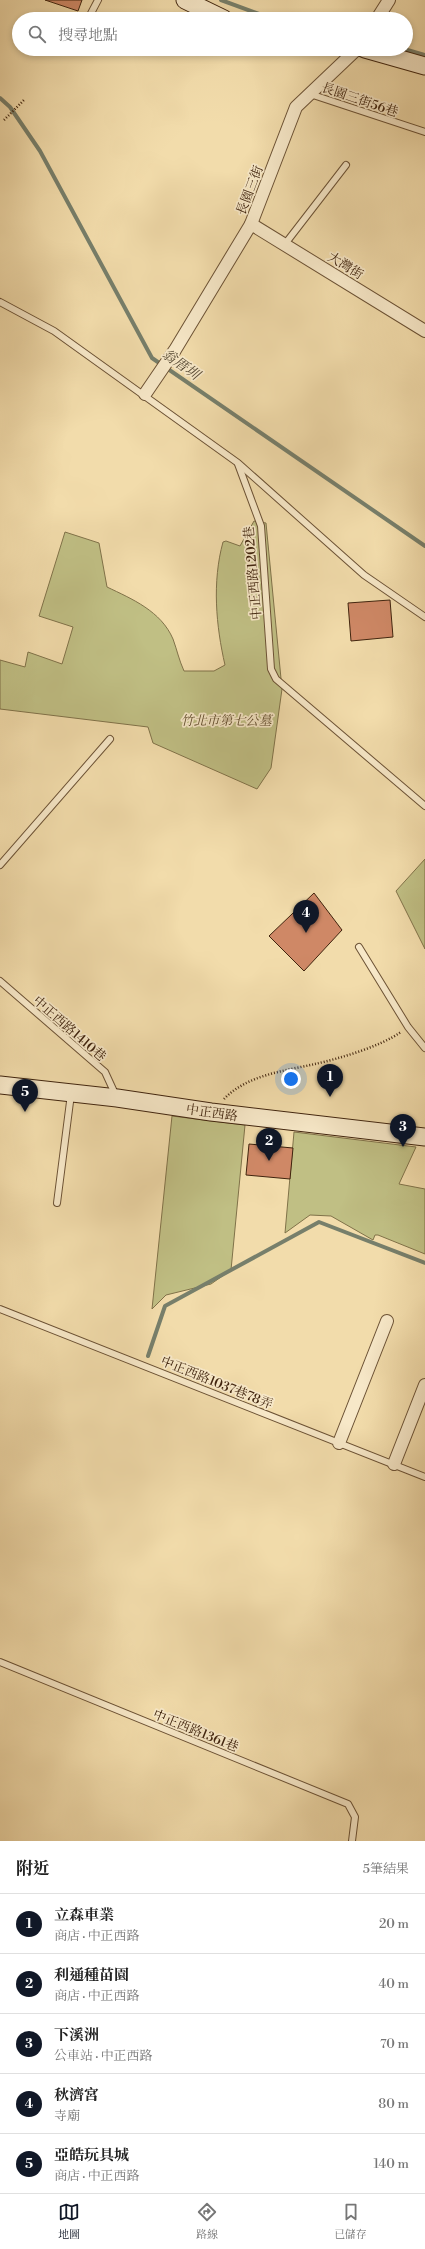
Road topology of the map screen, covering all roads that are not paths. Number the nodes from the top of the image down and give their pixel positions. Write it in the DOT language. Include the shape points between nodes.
graph roads {
  1 [pos="98,0"];
  2 [pos="185,0"];
  3 [pos="388,0"];
  4 [pos="92,12"];
  5 [pos="210,12"];
  6 [pos="381,12"];
  7 [pos="351,56"];
  8 [pos="390,56"];
  9 [pos="425,66"];
  10 [pos="310,94"];
  11 [pos="425,132"];
  12 [pos="346,165"];
  13 [pos="251,224"];
  14 [pos="285,244"];
  15 [pos="0,302"];
  16 [pos="425,330"];
  17 [pos="145,394"];
  18 [pos="238,463"];
  19 [pos="425,617"];
  20 [pos="110,739"];
  21 [pos="425,806"];
  22 [pos="0,865"];
  23 [pos="359,947"];
  24 [pos="0,982"];
  25 [pos="425,1048"];
  26 [pos="0,1086"];
  27 [pos="71,1094"];
  28 [pos="117,1098"];
  29 [pos="425,1137"];
  30 [pos="57,1203"];
  31 [pos="0,1309"];
  32 [pos="387,1321"];
  33 [pos="425,1385"];
  34 [pos="339,1443"];
  35 [pos="394,1464"];
  36 [pos="425,1477"];
  37 [pos="0,1662"];
  38 [pos="352,1841"];
  1 -- 4 [label="lane"];
  2 -- 5 [label="main road"];
  3 -- 6 [label="street"];
  7 -- 10 [label="street, 長園三街"];
  8 -- 9 [label="main road"];
  10 -- 11 [label="lane, 長園三街56巷"];
  10 -- 13 [label="street, 長園三街" via="296,107"];
  12 -- 14 [label="lane"];
  13 -- 14 [label="street, 大灣街"];
  13 -- 17 [label="street, 長園三街" via="175,350"];
  14 -- 16 [label="street, 大灣街"];
  15 -- 17 [label="lane" via="54,330"];
  17 -- 18 [label="lane"];
  18 -- 19 [label="lane" via="364,575"];
  18 -- 21 [label="lane, 中正西路1202巷" via="261,526 271,669 276,679"];
  20 -- 22 [label="lane"];
  23 -- 25 [label="lane" via="408,1027"];
  24 -- 28 [label="lane, 中正西路1410巷" via="105,1072"];
  26 -- 27 [label="main road, 中正西路"];
  27 -- 28 [label="main road, 中正西路"];
  27 -- 30 [label="lane"];
  28 -- 29 [label="main road, 中正西路" via="211,1112"];
  31 -- 34 [label="lane, 中正西路1037巷78弄"];
  32 -- 34 [label="street"];
  33 -- 35 [label="street"];
  34 -- 35 [label="lane, 中正西路1037巷78弄"];
  35 -- 36 [label="lane, 中正西路1037巷78弄"];
  37 -- 38 [label="lane, 中正西路1361巷" via="348,1804 354,1817"];
}
